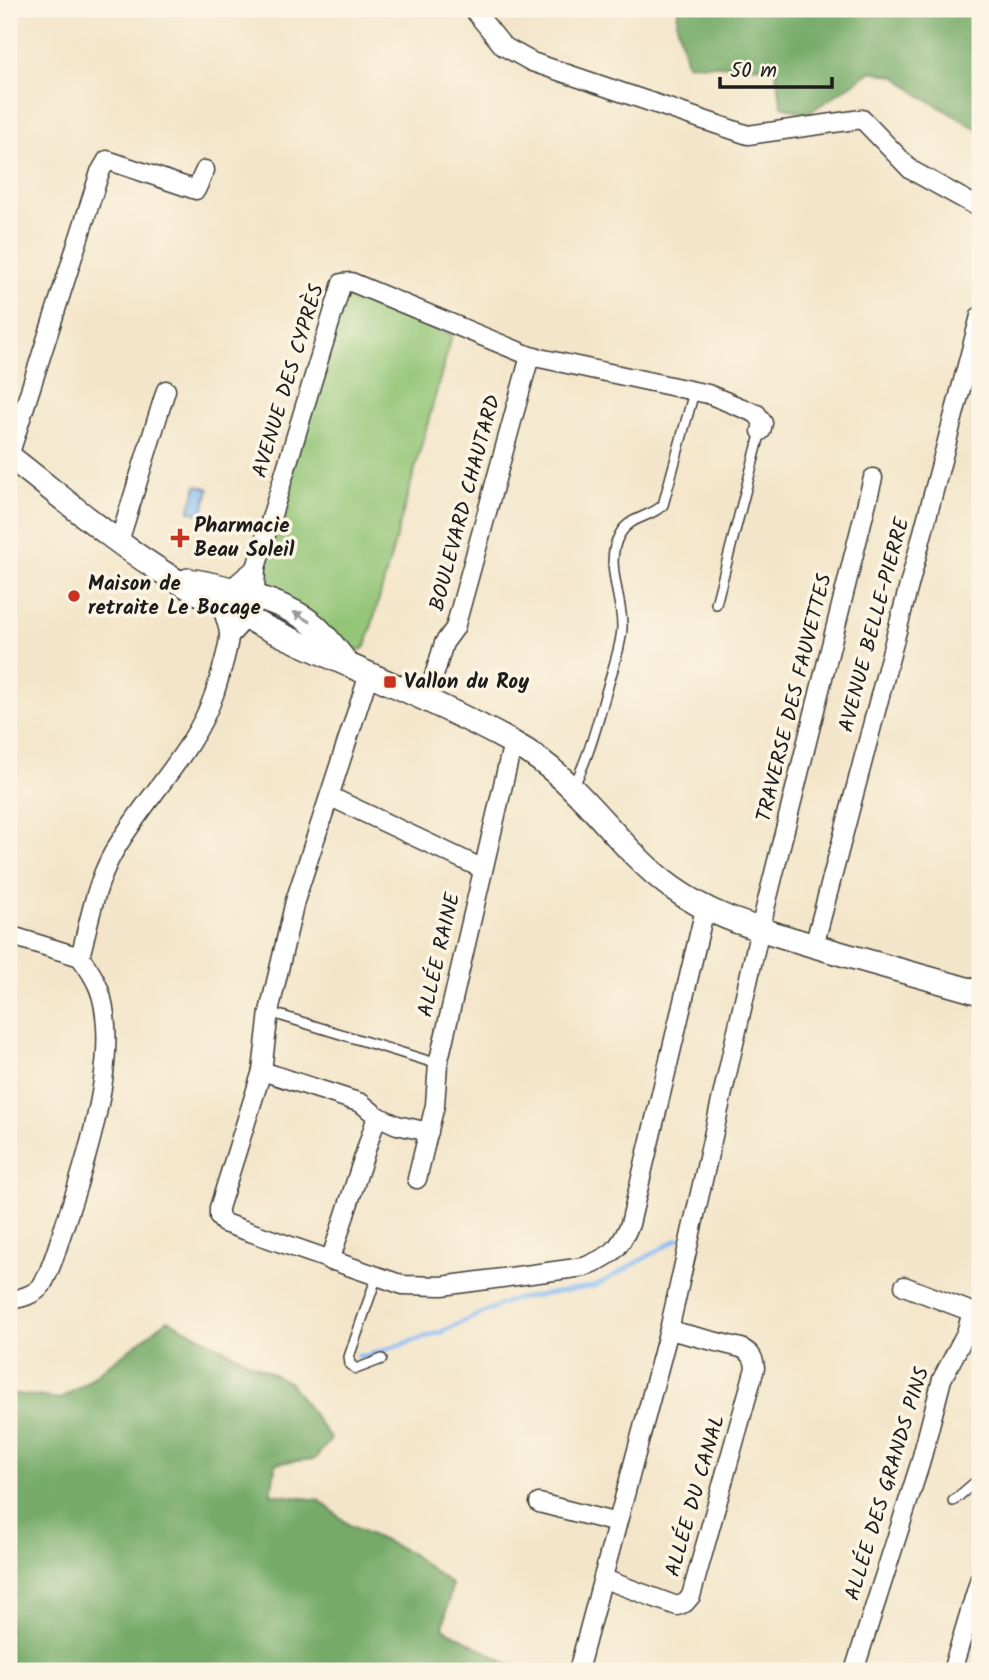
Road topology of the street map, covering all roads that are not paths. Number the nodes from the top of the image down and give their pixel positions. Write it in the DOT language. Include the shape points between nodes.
graph roads {
  1 [pos="473,9"];
  2 [pos="205,170"];
  3 [pos="980,208"];
  4 [pos="980,316"];
  5 [pos="530,356"];
  6 [pos="166,390"];
  7 [pos="694,392"];
  8 [pos="761,431"];
  9 [pos="9,456"];
  10 [pos="873,478"];
  11 [pos="119,542"];
  12 [pos="256,568"];
  13 [pos="227,596"];
  14 [pos="716,604"];
  15 [pos="251,607"];
  16 [pos="229,636"];
  17 [pos="360,670"];
  18 [pos="427,699"];
  19 [pos="513,742"];
  20 [pos="573,787"];
  21 [pos="331,797"];
  22 [pos="483,869"];
  23 [pos="705,909"];
  24 [pos="760,929"];
  25 [pos="9,935"];
  26 [pos="814,946"];
  27 [pos="80,957"];
  28 [pos="980,993"];
  29 [pos="269,1012"];
  30 [pos="438,1064"];
  31 [pos="262,1071"];
  32 [pos="377,1116"];
  33 [pos="429,1132"];
  34 [pos="417,1179"];
  35 [pos="330,1261"];
  36 [pos="377,1276"];
  37 [pos="904,1286"];
  38 [pos="9,1299"];
  39 [pos="976,1314"];
  40 [pos="669,1330"];
  41 [pos="382,1359"];
  42 [pos="980,1478"];
  43 [pos="953,1501"];
  44 [pos="539,1503"];
  45 [pos="617,1523"];
  46 [pos="604,1579"];
  47 [pos="979,1587"];
  48 [pos="578,1671"];
  49 [pos="854,1671"];
  50 [pos="952,1671"];
  1 -- 3 [label="street" via="503,46 532,62 748,135 862,119 911,170"];
  2 -- 9 [label="street" via="196,190 107,160"];
  4 -- 26 [label="street, AVENUE BELLE-PIERRE"];
  5 -- 7 [label="street, AVENUE DES CYPRÈS"];
  5 -- 12 [label="street, AVENUE DES CYPRÈS" via="351,282 342,283"];
  5 -- 18 [label="street, BOULEVARD CHAUTARD" via="455,628 444,643"];
  6 -- 11 [label="street"];
  7 -- 8 [label="street, AVENUE DES CYPRÈS" via="757,414 763,423"];
  7 -- 20 [label="lane" via="663,505 639,516 618,536 614,573 622,628 585,764"];
  8 -- 14 [label="lane"];
  9 -- 11 [label="street"];
  10 -- 24 [label="street, TRAVERSE DES FAUVETTES"];
  11 -- 13 [label="street" via="172,578"];
  12 -- 13 [label="street"];
  12 -- 15 [label="street, AVENUE DES CYPRÈS"];
  13 -- 15 [label="street"];
  13 -- 16 [label="street"];
  15 -- 16 [label="street"];
  15 -- 17 [label="street"];
  16 -- 27 [label="street" via="204,717 111,856"];
  17 -- 18 [label="street"];
  17 -- 21 [label="street"];
  18 -- 19 [label="street"];
  19 -- 20 [label="street"];
  19 -- 22 [label="street, ALLÉE RAINE"];
  20 -- 23 [label="street" via="650,871"];
  21 -- 22 [label="street"];
  21 -- 29 [label="street" via="295,901"];
  22 -- 30 [label="street, ALLÉE RAINE"];
  23 -- 24 [label="street"];
  23 -- 36 [label="street" via="630,1224 620,1246 584,1267 442,1286 403,1285"];
  24 -- 26 [label="street"];
  24 -- 40 [label="street"];
  25 -- 27 [label="street"];
  26 -- 28 [label="street"];
  27 -- 38 [label="street" via="103,996 106,1029 91,1140 40,1287 18,1300"];
  29 -- 30 [label="lane"];
  29 -- 31 [label="street"];
  30 -- 33 [label="street, ALLÉE RAINE"];
  31 -- 32 [label="street" via="361,1103"];
  31 -- 35 [label="street" via="219,1217 224,1223"];
  32 -- 33 [label="street"];
  32 -- 35 [label="street"];
  33 -- 34 [label="street, ALLÉE RAINE"];
  35 -- 36 [label="street"];
  36 -- 41 [label="lane" via="349,1357 356,1369"];
  37 -- 39 [label="street"];
  39 -- 49 [label="street, ALLÉE DES GRANDS PINS" via="942,1379"];
  40 -- 45 [label="street"];
  40 -- 46 [label="street, ALLÉE DU CANAL" via="741,1348 754,1359 755,1368 691,1596 677,1606"];
  42 -- 43 [label="lane"];
  44 -- 45 [label="street"];
  45 -- 46 [label="street"];
  46 -- 48 [label="street"];
  47 -- 50 [label="street"];
}
